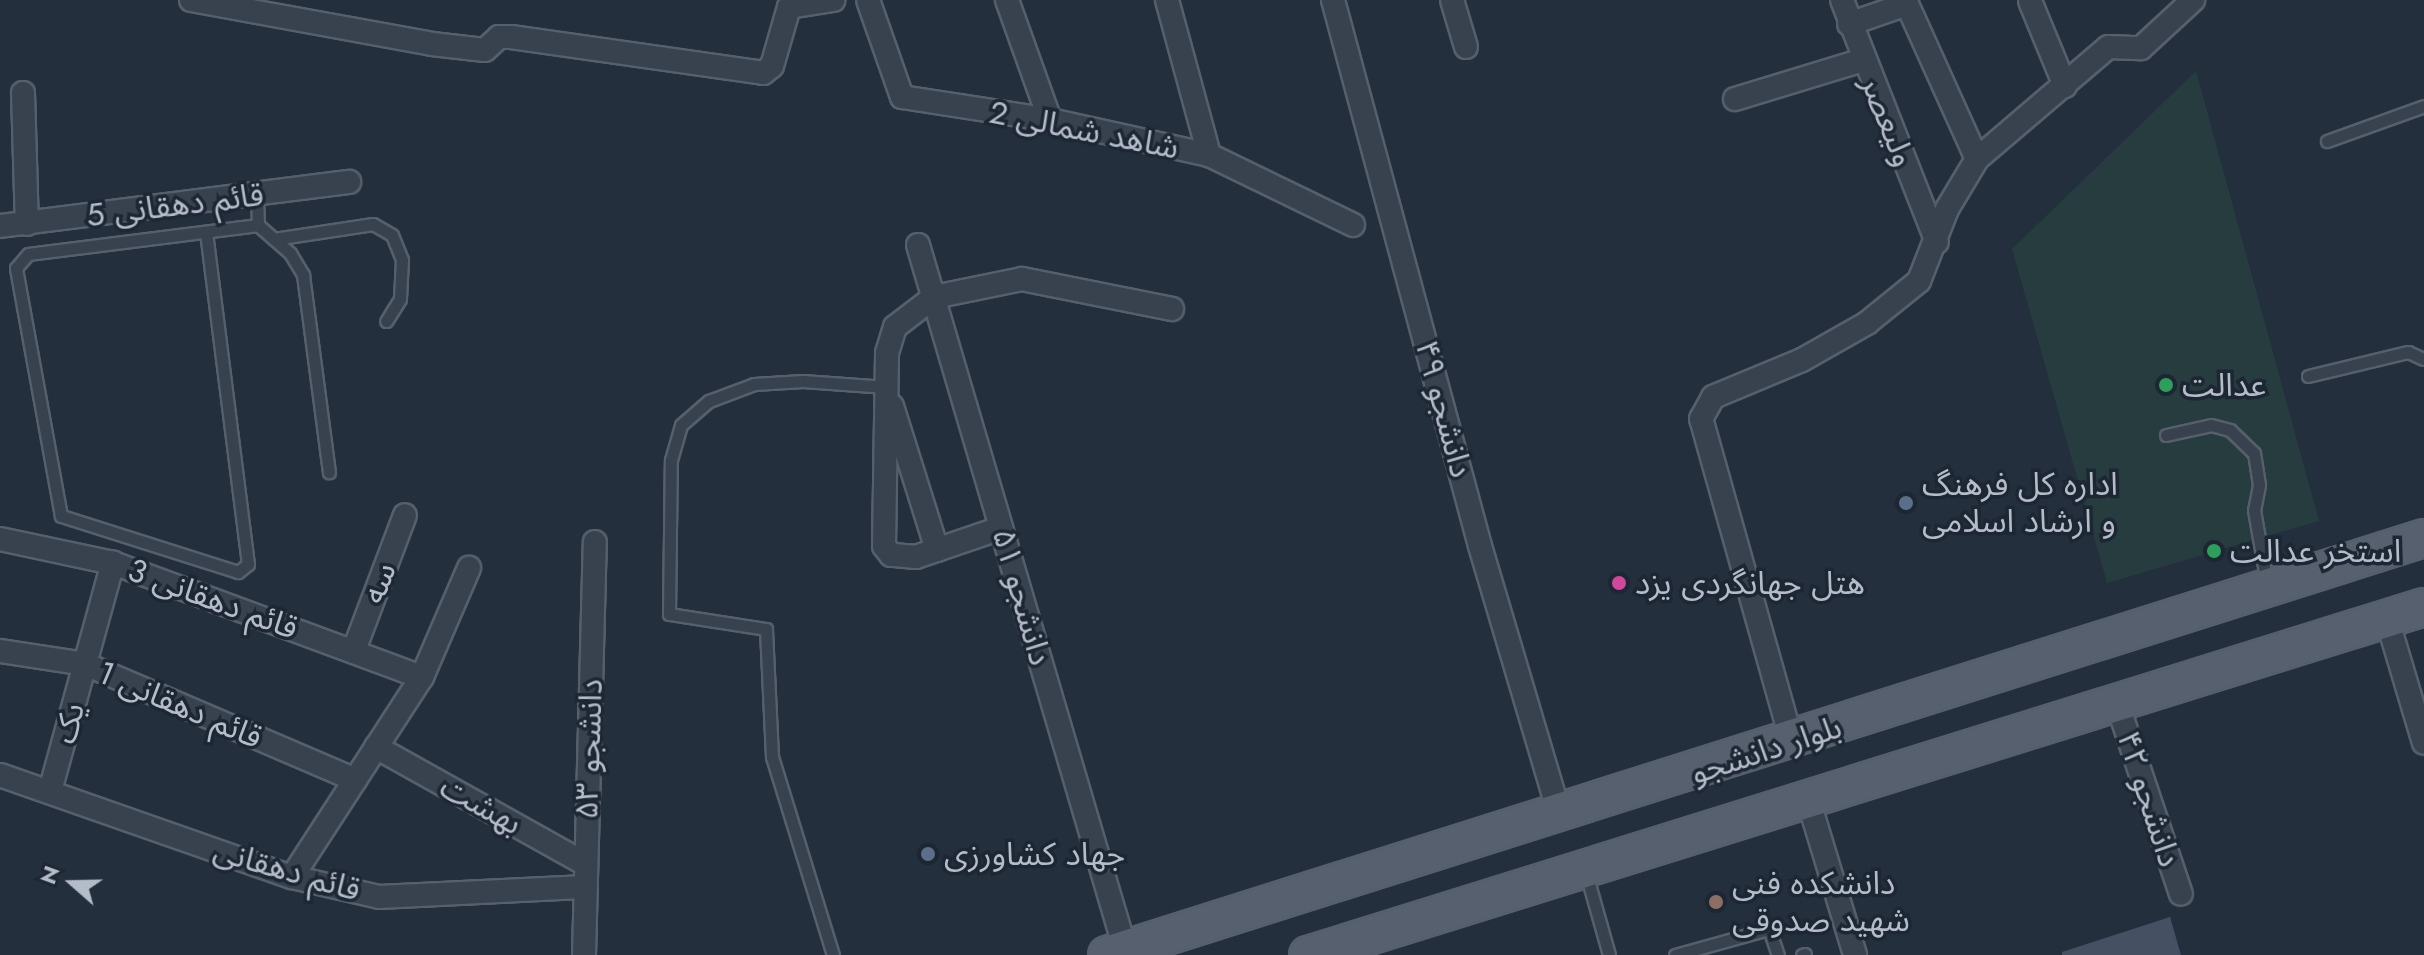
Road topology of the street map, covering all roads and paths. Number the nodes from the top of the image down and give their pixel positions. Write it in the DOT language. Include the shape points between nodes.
graph roads {
  1 [pos="191,0"];
  2 [pos="833,0"];
  3 [pos="868,0"];
  4 [pos="1007,0"];
  5 [pos="1167,0"];
  6 [pos="1333,0"];
  7 [pos="1452,0"];
  8 [pos="1842,0"];
  9 [pos="2193,0"];
  10 [pos="2030,1"];
  11 [pos="1849,24"];
  12 [pos="1466,47"];
  13 [pos="1863,60"];
  14 [pos="2065,86"];
  15 [pos="23,93"];
  16 [pos="1735,99"];
  17 [pos="2424,106"];
  18 [pos="1050,120"];
  19 [pos="2327,141"];
  20 [pos="1209,155"];
  21 [pos="1977,159"];
  22 [pos="349,182"];
  23 [pos="257,195"];
  24 [pos="27,224"];
  25 [pos="258,225"];
  26 [pos="1353,225"];
  27 [pos="0,226"];
  28 [pos="206,232"];
  29 [pos="274,239"];
  30 [pos="1937,242"];
  31 [pos="918,245"];
  32 [pos="934,297"];
  33 [pos="1172,309"];
  34 [pos="386,321"];
  35 [pos="2424,359"];
  36 [pos="2308,376"];
  37 [pos="886,387"];
  38 [pos="2166,435"];
  39 [pos="329,472"];
  40 [pos="405,515"];
  41 [pos="1001,528"];
  42 [pos="2424,538"];
  43 [pos="0,539"];
  44 [pos="595,542"];
  45 [pos="937,550"];
  46 [pos="113,563"];
  47 [pos="469,568"];
  48 [pos="2268,589"];
  49 [pos="2424,607"];
  50 [pos="2387,619"];
  51 [pos="354,650"];
  52 [pos="0,651"];
  53 [pos="85,664"];
  54 [pos="422,677"];
  55 [pos="2117,703"];
  56 [pos="1792,742"];
  57 [pos="2424,743"];
  58 [pos="376,747"];
  59 [pos="0,775"];
  60 [pos="355,780"];
  61 [pos="50,791"];
  62 [pos="1808,799"];
  63 [pos="1560,816"];
  64 [pos="585,864"];
  65 [pos="1584,869"];
  66 [pos="292,877"];
  67 [pos="586,887"];
  68 [pos="2181,894"];
  69 [pos="1116,952"];
  70 [pos="584,955"];
  71 [pos="833,955"];
  72 [pos="1308,955"];
  73 [pos="1609,955"];
  74 [pos="1675,955"];
  75 [pos="1778,955"];
  76 [pos="1855,955"];
  1 -- 2 [label="street" via="432,44 485,50 499,37 511,37 763,73 769,72 789,7"];
  3 -- 18 [label="street, شاهد شمالی 2" via="902,97"];
  4 -- 18 [label="street"];
  5 -- 20 [label="street"];
  6 -- 63 [label="street, دانشجو ۴۹" via="1480,546"];
  7 -- 12 [label="street"];
  8 -- 11 [label="street, ولیعصر"];
  9 -- 14 [label="street" via="2141,48 2108,47"];
  10 -- 14 [label="street"];
  11 -- 13 [label="street, ولیعصر"];
  11 -- 21 [label="street" via="1907,4"];
  13 -- 16 [label="street"];
  13 -- 30 [label="street, ولیعصر"];
  14 -- 21 [label="street"];
  15 -- 24 [label="street"];
  17 -- 19 [label="lane"];
  18 -- 20 [label="street, شاهد شمالی 2"];
  20 -- 26 [label="street, شاهد شمالی 2"];
  21 -- 30 [label="street" via="1947,209"];
  22 -- 23 [label="street, قائم دهقانی 5"];
  23 -- 24 [label="street, قائم دهقانی 5"];
  23 -- 25 [label="lane"];
  24 -- 27 [label="street, قائم دهقانی 5"];
  25 -- 28 [label="lane"];
  25 -- 29 [label="lane"];
  28 -- 28 [label="lane" via="28,254 16,268 61,516 238,572 248,564"];
  29 -- 34 [label="lane" via="373,224 392,235 402,260 400,299"];
  29 -- 39 [label="lane" via="303,275"];
  30 -- 56 [label="street" via="1919,281 1867,323 1802,360 1713,397 1701,419"];
  31 -- 32 [label="street, دانشجو ۵۱"];
  32 -- 33 [label="street" via="1022,279"];
  32 -- 37 [label="street" via="895,327 887,353"];
  32 -- 41 [label="street, دانشجو ۵۱"];
  35 -- 36 [label="lane" via="2408,352"];
  37 -- 45 [label="street"];
  37 -- 45 [label="street" via="884,546 891,555 916,557"];
  37 -- 71 [label="lane" via="803,381 754,384 709,401 681,425 671,460 669,614 766,629 772,757"];
  38 -- 48 [label="lane" via="2211,425 2230,430 2254,453 2259,485 2254,510"];
  40 -- 51 [label="street, سه"];
  41 -- 45 [label="street"];
  41 -- 69 [label="street, دانشجو ۵۱"];
  42 -- 48 [label="main road, بلوار دانشجو"];
  43 -- 46 [label="street, قائم دهقانی 3"];
  44 -- 64 [label="street, دانشجو ۵۳"];
  46 -- 51 [label="street, قائم دهقانی 3"];
  46 -- 53 [label="street, یک"];
  47 -- 54 [label="street"];
  48 -- 56 [label="main road, بلوار دانشجو"];
  49 -- 50 [label="main road, بلوار دانشجو"];
  50 -- 55 [label="main road, بلوار دانشجو"];
  50 -- 57 [label="street"];
  51 -- 54 [label="street, قائم دهقانی 3"];
  52 -- 53 [label="street, قائم دهقانی 1"];
  53 -- 60 [label="street, قائم دهقانی 1"];
  53 -- 61 [label="street, یک"];
  54 -- 58 [label="street"];
  55 -- 62 [label="main road, بلوار دانشجو"];
  55 -- 68 [label="street, دانشجو ۴۲"];
  56 -- 63 [label="main road, بلوار دانشجو"];
  58 -- 60 [label="street"];
  58 -- 64 [label="street, بهشت"];
  59 -- 61 [label="street, قائم دهقانی"];
  60 -- 66 [label="street"];
  61 -- 66 [label="street, قائم دهقانی"];
  62 -- 65 [label="main road, بلوار دانشجو"];
  62 -- 76 [label="street"];
  63 -- 69 [label="main road, بلوار دانشجو"];
  64 -- 67 [label="street, دانشجو ۵۳"];
  65 -- 72 [label="main road, بلوار دانشجو"];
  65 -- 73 [label="lane"];
  66 -- 67 [label="street, قائم دهقانی" via="379,897"];
  67 -- 70 [label="street, دانشجو ۵۳"];
  74 -- 75 [label="lane" via="1769,929"];
}
